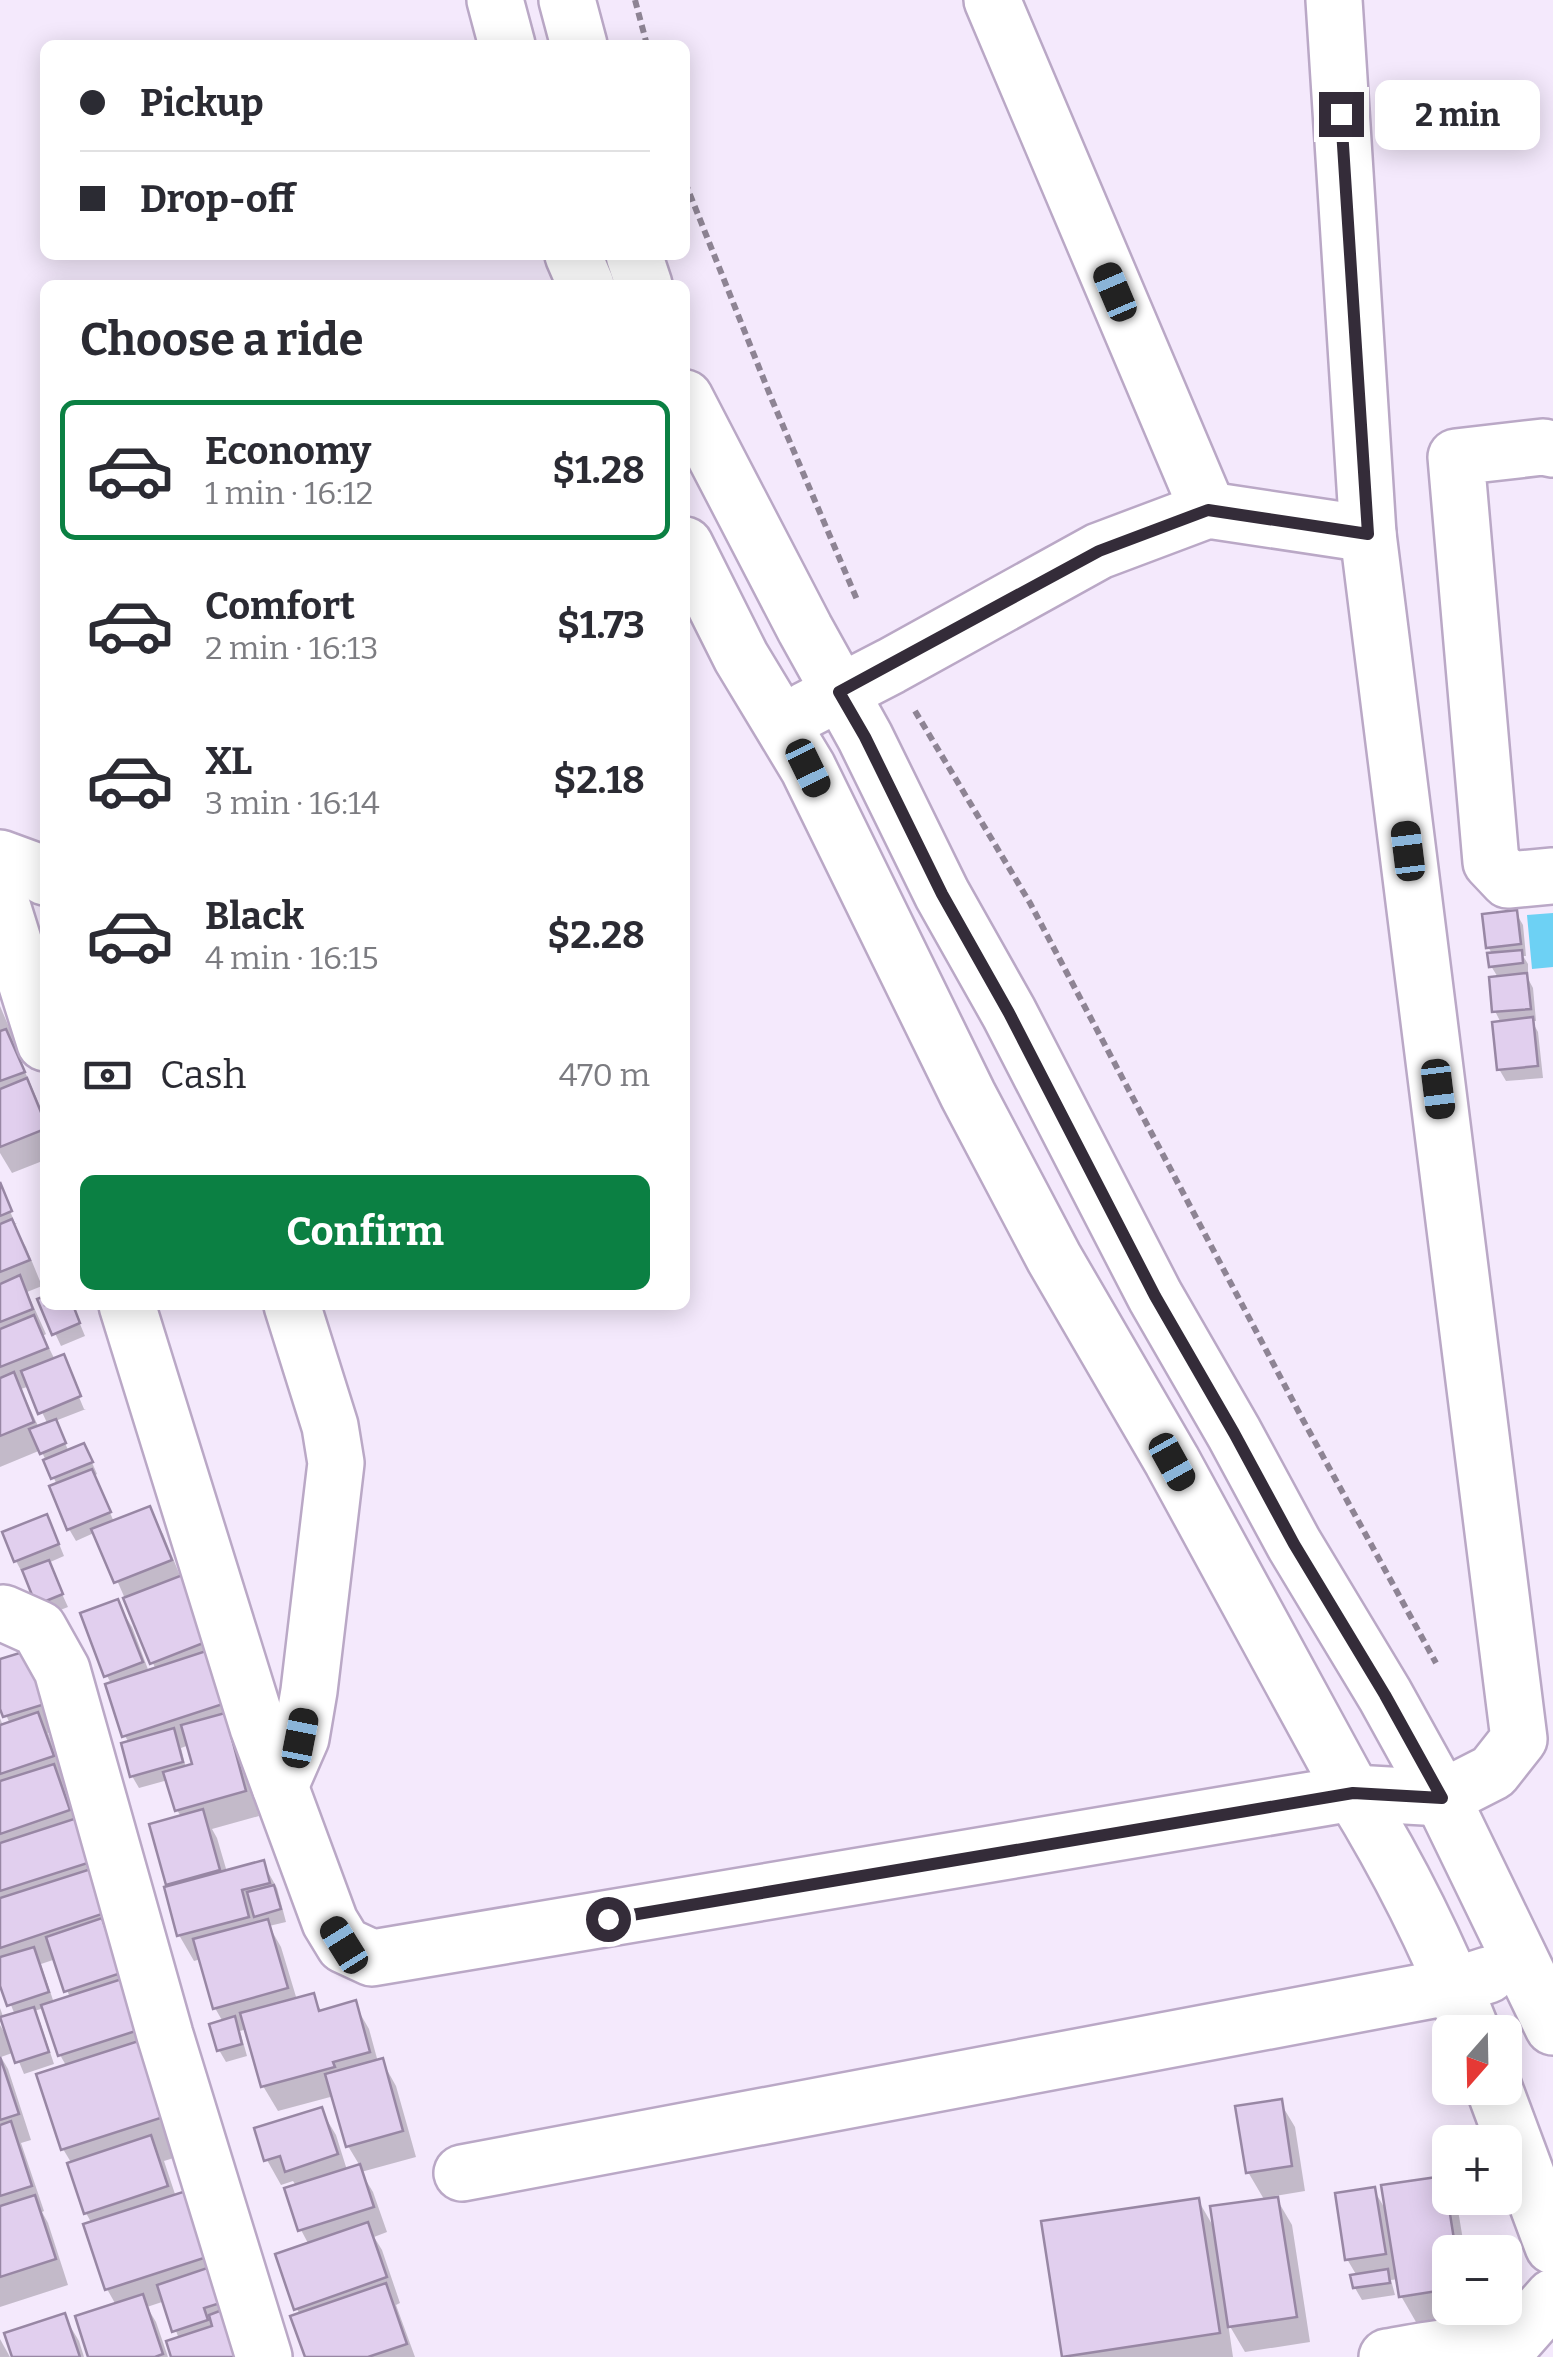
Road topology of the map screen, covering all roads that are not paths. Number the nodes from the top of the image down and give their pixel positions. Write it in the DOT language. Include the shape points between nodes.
graph roads {
  1 [pos="495,0"];
  2 [pos="567,0"];
  3 [pos="992,0"];
  4 [pos="1334,0"];
  5 [pos="506,40"];
  6 [pos="578,40"];
  7 [pos="690,408"];
  8 [pos="1553,449"];
  9 [pos="1208,510"];
  10 [pos="1368,534"];
  11 [pos="690,555"];
  12 [pos="839,692"];
  13 [pos="780,724"];
  14 [pos="0,858"];
  15 [pos="40,873"];
  16 [pos="1553,876"];
  17 [pos="0,898"];
  18 [pos="40,1027"];
  19 [pos="129,1310"];
  20 [pos="294,1310"];
  21 [pos="1,1610"];
  22 [pos="280,1786"];
  23 [pos="1353,1793"];
  24 [pos="1442,1798"];
  25 [pos="1524,1963"];
  26 [pos="1463,2009"];
  27 [pos="1553,2027"];
  28 [pos="1500,2105"];
  29 [pos="462,2173"];
  30 [pos="1553,2246"];
  31 [pos="1553,2297"];
  32 [pos="1553,2348"];
  33 [pos="264,2357"];
  34 [pos="1387,2357"];
  35 [pos="1500,2357"];
  36 [pos="1544,2357"];
  1 -- 5 [label="main road"];
  2 -- 6 [label="main road"];
  3 -- 9 [label="main road"];
  4 -- 10 [label="main road"];
  7 -- 12 [label="main road"];
  8 -- 16 [label="main road" via="1456,457 1491,862 1508,880"];
  9 -- 10 [label="main road"];
  9 -- 12 [label="main road" via="1099,551"];
  10 -- 24 [label="main road" via="1519,1739 1492,1772"];
  11 -- 13 [label="main road"];
  12 -- 13 [label="main road"];
  12 -- 24 [label="main road" via="1155,1296"];
  13 -- 23 [label="main road" via="1045,1241"];
  14 -- 15 [label="main road"];
  17 -- 18 [label="main road"];
  19 -- 22 [label="main road"];
  20 -- 22 [label="main road" via="336,1463 309,1692"];
  21 -- 33 [label="main road" via="39,1629 62,1670"];
  22 -- 23 [label="main road" via="330,1922 344,1945 372,1958"];
  23 -- 24 [label="main road"];
  23 -- 26 [label="main road" via="1386,1846"];
  24 -- 25 [label="main road"];
  25 -- 26 [label="main road"];
  25 -- 27 [label="main road"];
  26 -- 29 [label="main road"];
  28 -- 30 [label="main road"];
  31 -- 35 [label="main road"];
  32 -- 36 [label="main road"];
  34 -- 35 [label="main road" via="1469,2346"];
}
